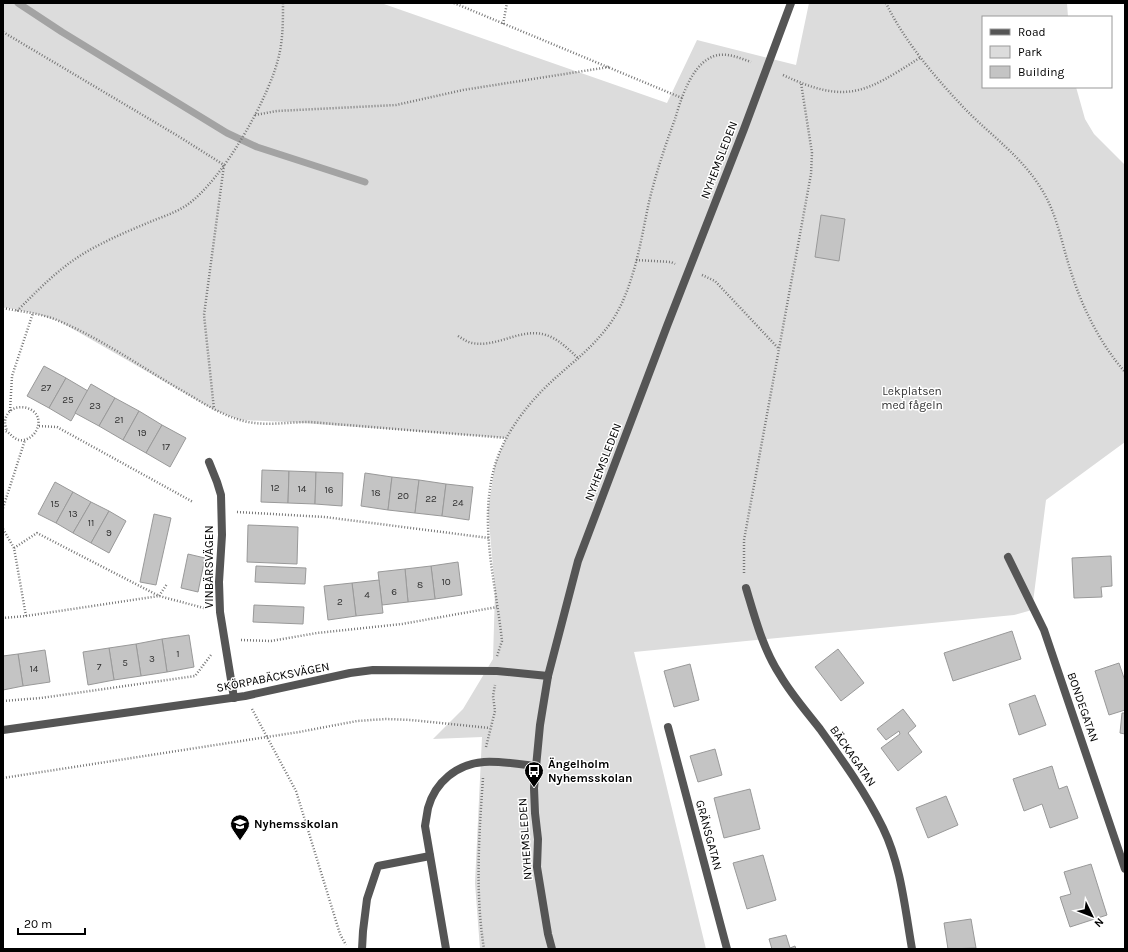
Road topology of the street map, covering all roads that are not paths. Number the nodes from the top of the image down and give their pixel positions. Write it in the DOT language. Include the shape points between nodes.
graph roads {
  1 [pos="791,3"];
  2 [pos="209,462"];
  3 [pos="1008,557"];
  4 [pos="746,588"];
  5 [pos="548,676"];
  6 [pos="234,698"];
  7 [pos="668,727"];
  8 [pos="3,730"];
  9 [pos="536,766"];
  10 [pos="430,856"];
  11 [pos="1125,869"];
  12 [pos="362,949"];
  13 [pos="446,949"];
  14 [pos="552,949"];
  15 [pos="727,949"];
  16 [pos="912,949"];
  1 -- 5 [label="street, NYHEMSLEDEN" via="578,561"];
  2 -- 6 [label="street, VINBÄRSVÄGEN" via="221,495 220,612"];
  3 -- 11 [label="street, BONDEGATAN" via="1044,630"];
  4 -- 16 [label="street, BÄCKAGATAN" via="762,640 780,676 850,771 884,829 897,868"];
  5 -- 6 [label="street, SKÖRPABÄCKSVÄGEN" via="497,671 373,670"];
  5 -- 9 [label="street, NYHEMSLEDEN"];
  6 -- 8 [label="street, SKÖRPABÄCKSVÄGEN"];
  7 -- 15 [label="street, GRÄNSGATAN"];
  9 -- 10 [label="street" via="484,762 463,766 451,773 441,782 428,807 426,826"];
  9 -- 14 [label="street, NYHEMSLEDEN" via="534,788 538,839 537,867"];
  10 -- 12 [label="street" via="378,866 367,899"];
  10 -- 13 [label="street"];
}
